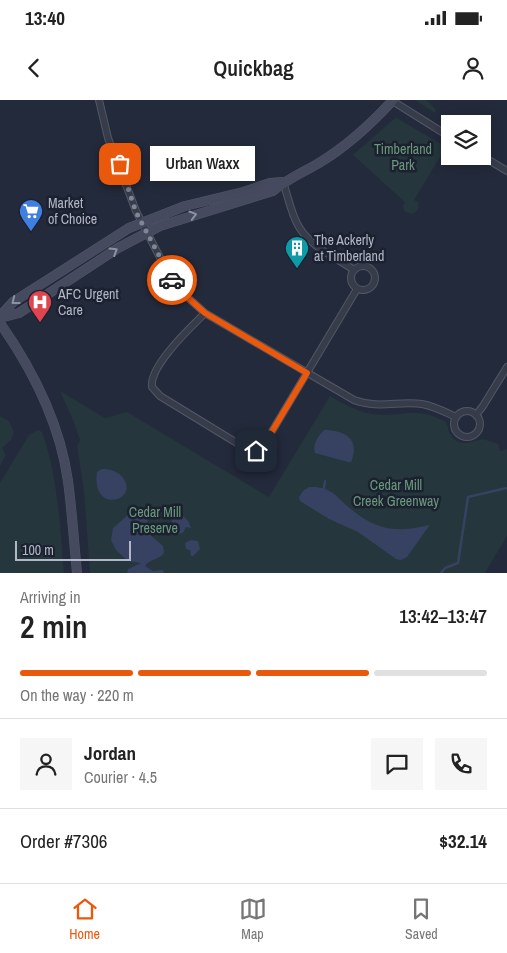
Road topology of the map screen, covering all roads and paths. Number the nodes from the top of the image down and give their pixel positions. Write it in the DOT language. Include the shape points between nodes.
graph roads {
  1 [pos="99,100"];
  2 [pos="392,100"];
  3 [pos="441,131"];
  4 [pos="491,161"];
  5 [pos="507,171"];
  6 [pos="283,182"];
  7 [pos="142,222"];
  8 [pos="147,232"];
  9 [pos="354,270"];
  10 [pos="357,289"];
  11 [pos="205,313"];
  12 [pos="0,317"];
  13 [pos="0,323"];
  14 [pos="507,367"];
  15 [pos="307,373"];
  16 [pos="476,415"];
  17 [pos="456,417"];
  18 [pos="77,573"];
  1 -- 7 [label="street" via="108,138"];
  2 -- 3 [label="street"];
  2 -- 6 [label="street" via="373,121 340,148"];
  4 -- 5 [label="street"];
  6 -- 7 [label="street" via="185,206"];
  8 -- 6 [label="street, one-way" via="260,196"];
  6 -- 9 [label="street" via="298,226 308,239"];
  7 -- 8 [label="street"];
  7 -- 12 [label="street, one-way" via="114,236 12,302"];
  8 -- 11 [label="street" via="178,288"];
  12 -- 8 [label="street, one-way" via="19,313"];
  9 -- 10 [label="street" via="351,280"];
  9 -- 10 [label="street" via="364,266 375,275 369,288"];
  10 -- 15 [label="street"];
  11 -- 15 [label="street"];
  11 -- 15 [label="street" via="172,347 153,377 152,387 160,396 245,448 256,451 262,448"];
  13 -- 18 [label="street" via="33,376 57,434 68,480"];
  14 -- 16 [label="street"];
  15 -- 17 [label="street" via="360,402 381,406 422,404"];
  16 -- 17 [label="street" via="464,412"];
  16 -- 17 [label="street" via="479,430 468,437 455,430"];
}
